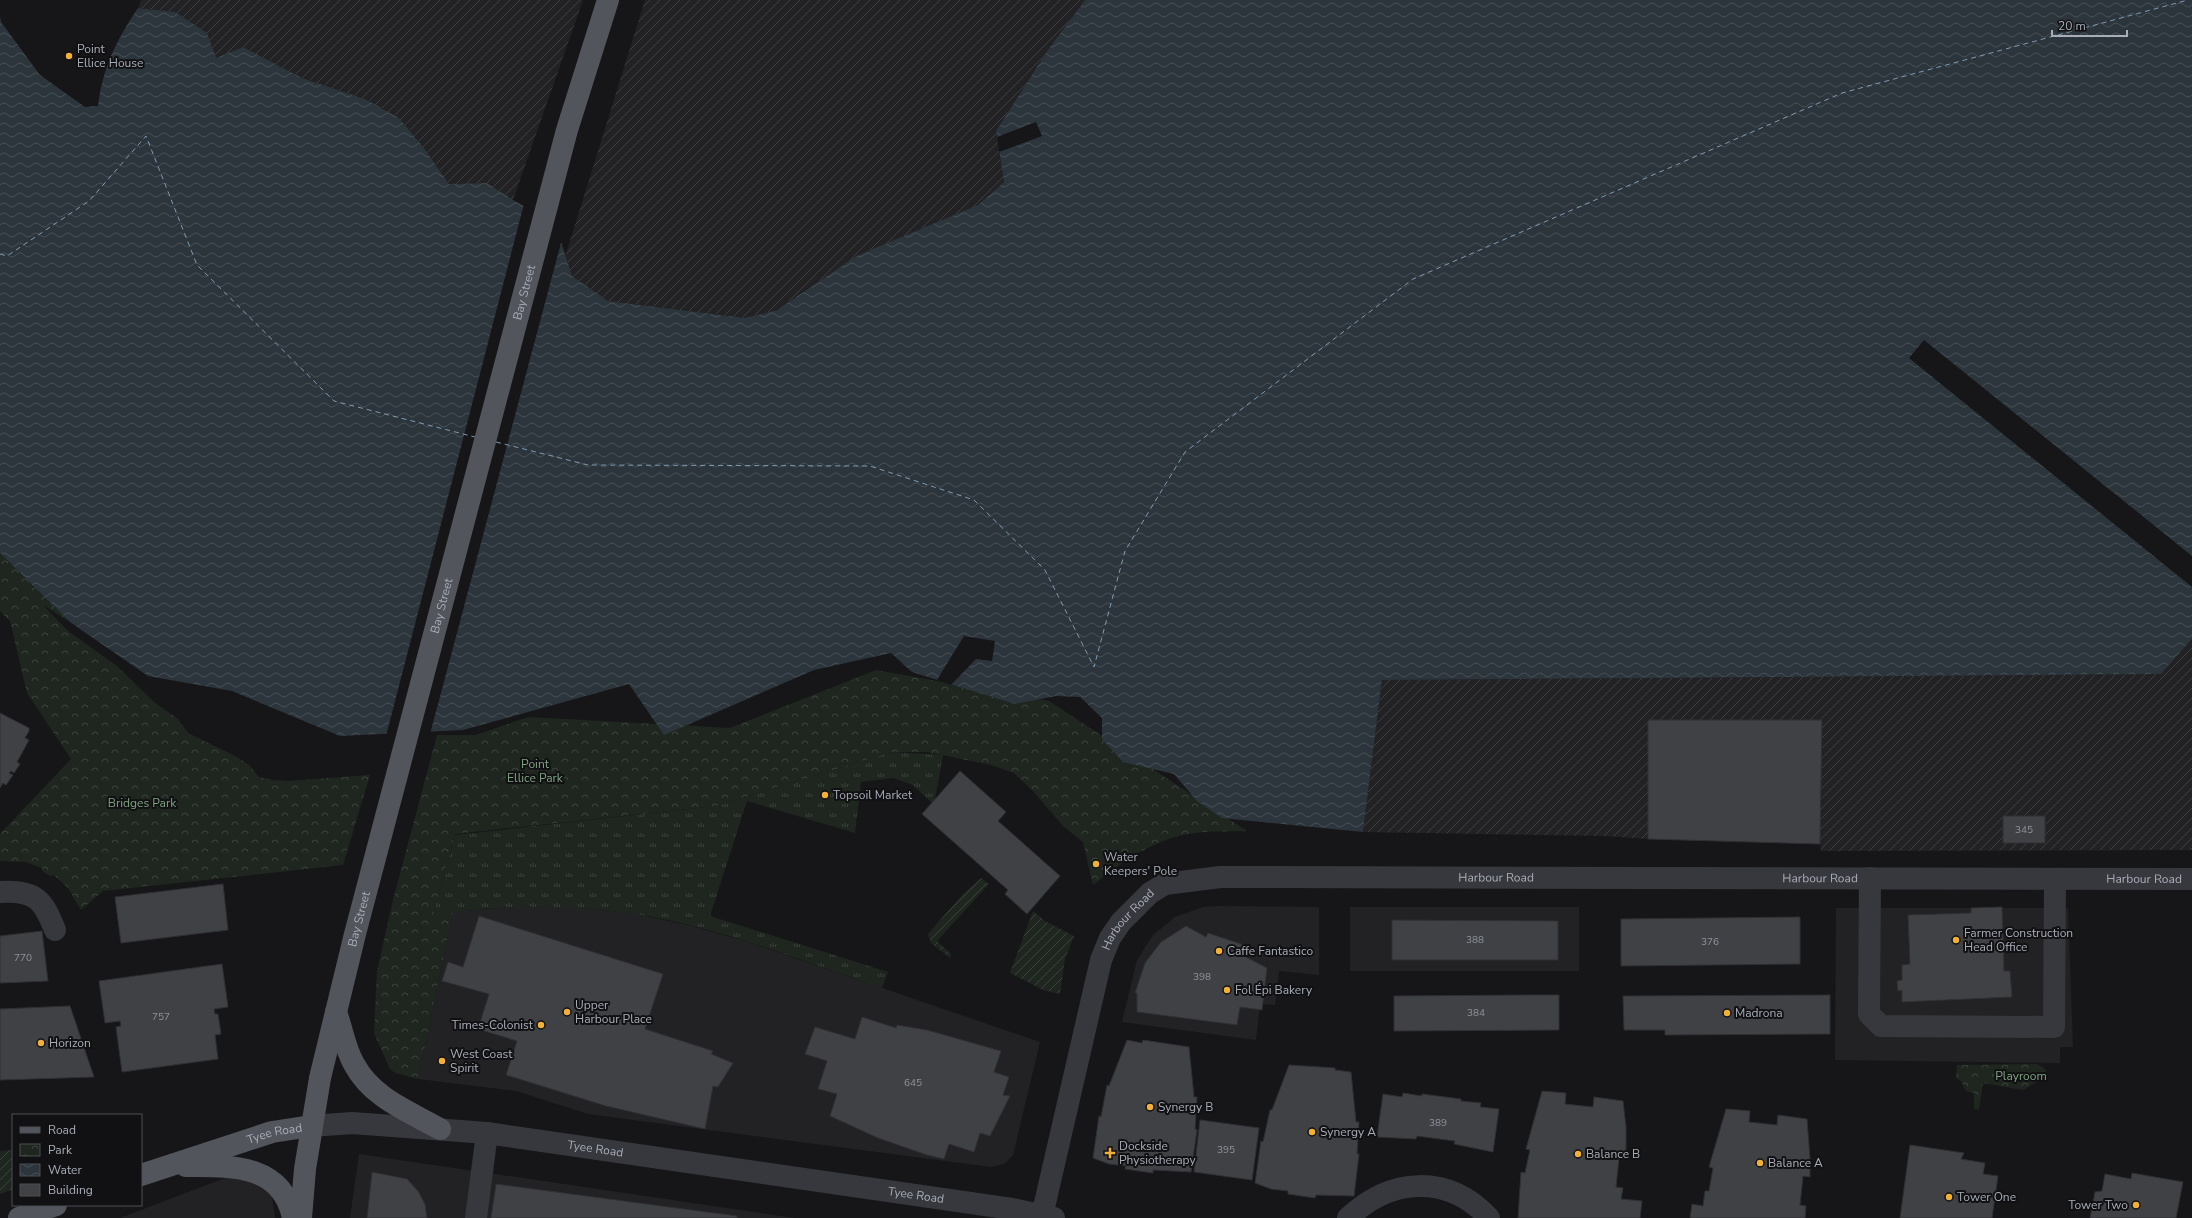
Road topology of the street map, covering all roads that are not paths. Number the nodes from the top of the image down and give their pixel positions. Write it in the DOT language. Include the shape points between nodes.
graph roads {
  1 [pos="608,0"];
  2 [pos="1870,878"];
  3 [pos="2055,879"];
  4 [pos="2192,879"];
  5 [pos="0,892"];
  6 [pos="55,930"];
  7 [pos="336,1012"];
  8 [pos="311,1126"];
  9 [pos="440,1129"];
  10 [pos="487,1133"];
  11 [pos="167,1166"];
  12 [pos="142,1175"];
  13 [pos="53,1206"];
  14 [pos="1048,1217"];
  15 [pos="19,1218"];
  16 [pos="293,1218"];
  17 [pos="301,1218"];
  18 [pos="476,1218"];
  19 [pos="1348,1218"];
  20 [pos="1489,1218"];
  1 -- 7 [label="main road, Bay Street" via="567,130"];
  2 -- 3 [label="street, Harbour Road"];
  2 -- 3 [label="street" via="1869,1014 1882,1026 2054,1027"];
  2 -- 14 [label="street, Harbour Road" via="1228,877 1165,884 1150,893 1121,922 1110,938 1101,960"];
  3 -- 4 [label="street, Harbour Road"];
  5 -- 6 [label="street" via="27,893 38,898 47,909"];
  7 -- 8 [label="main road, Bay Street" via="316,1093"];
  7 -- 9 [label="main road" via="353,1063 366,1083 383,1098"];
  8 -- 9 [label="street, Tyee Road" via="352,1123"];
  8 -- 11 [label="main road, Tyee Road" via="272,1132"];
  8 -- 17 [label="main road, Bay Street"];
  9 -- 10 [label="street, Tyee Road"];
  10 -- 14 [label="street, Tyee Road" via="1012,1209"];
  10 -- 18 [label="street"];
  11 -- 12 [label="main road, Tyee Road"];
  11 -- 16 [label="main road" via="237,1166 255,1171 283,1191"];
  13 -- 15 [label="main road"];
  19 -- 20 [label="street" via="1372,1198 1414,1186 1444,1189 1473,1203"];
}
